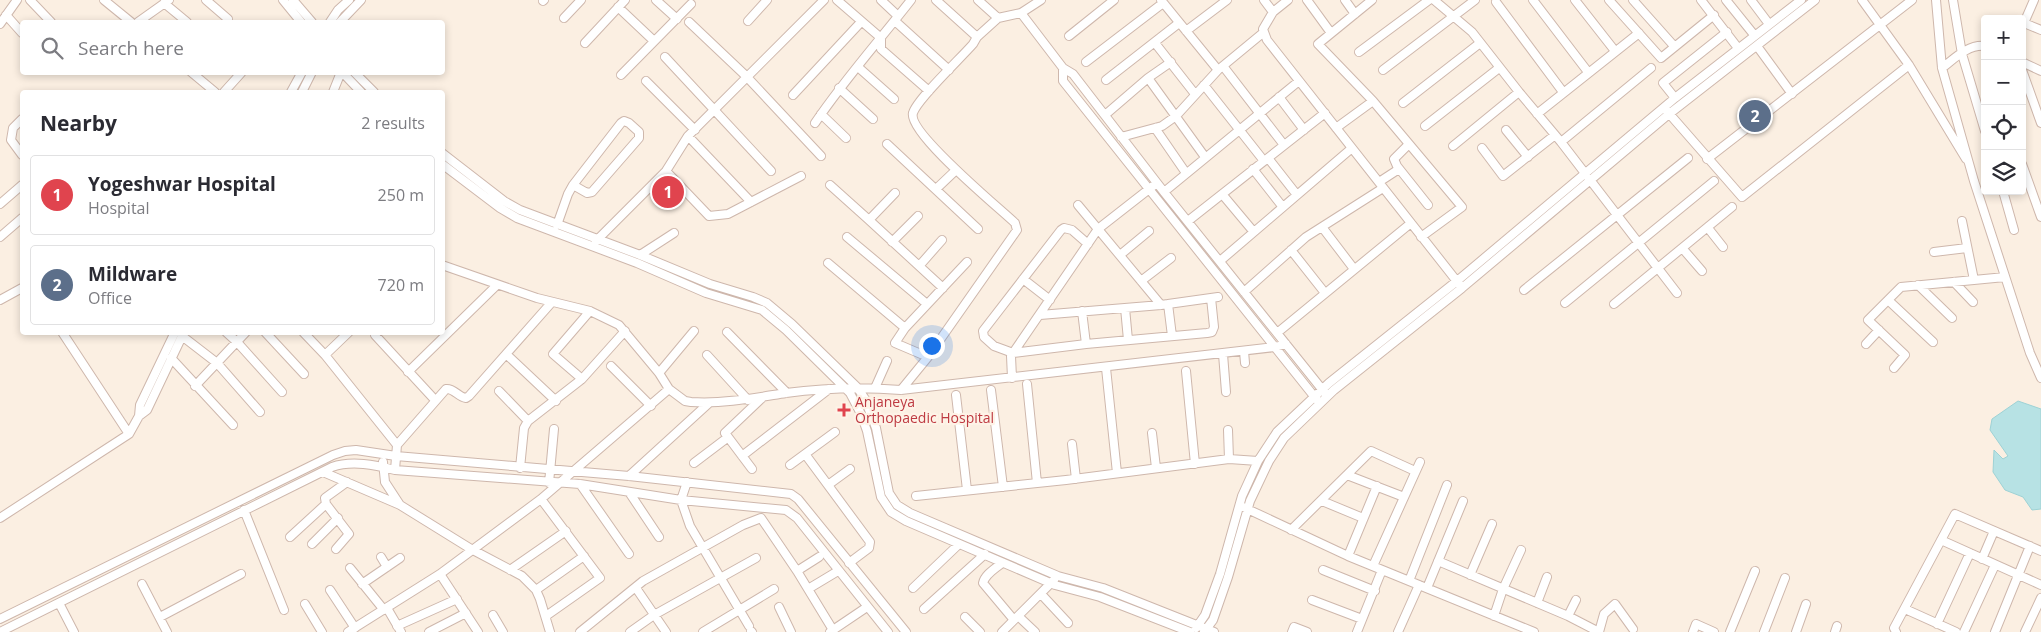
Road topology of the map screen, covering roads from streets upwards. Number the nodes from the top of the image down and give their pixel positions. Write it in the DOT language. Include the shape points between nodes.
graph roads {
  1 [pos="17,0"];
  2 [pos="30,0"];
  3 [pos="104,0"];
  4 [pos="206,0"];
  5 [pos="283,0"];
  6 [pos="293,0"];
  7 [pos="349,0"];
  8 [pos="361,0"];
  9 [pos="581,0"];
  10 [pos="625,0"];
  11 [pos="656,0"];
  12 [pos="767,0"];
  13 [pos="838,0"];
  14 [pos="881,0"];
  15 [pos="911,0"];
  16 [pos="936,0"];
  17 [pos="978,0"];
  18 [pos="1041,0"];
  19 [pos="1114,0"];
  20 [pos="1227,0"];
  21 [pos="1264,0"];
  22 [pos="1288,0"];
  23 [pos="1307,0"];
  24 [pos="1345,0"];
  25 [pos="1372,0"];
  26 [pos="1430,0"];
  27 [pos="1434,0"];
  28 [pos="1475,0"];
  29 [pos="1533,0"];
  30 [pos="1575,0"];
  31 [pos="1609,0"];
  32 [pos="1634,0"];
  33 [pos="1702,0"];
  34 [pos="1726,0"];
  35 [pos="1764,0"];
  36 [pos="1801,0"];
  37 [pos="1816,0"];
  38 [pos="1862,0"];
  39 [pos="1912,0"];
  40 [pos="1936,0"];
  41 [pos="1953,0"];
  42 [pos="2034,0"];
  43 [pos="822,1"];
  44 [pos="1162,1"];
  45 [pos="1496,1"];
  46 [pos="166,2"];
  47 [pos="1027,3"];
  48 [pos="1754,3"];
  49 [pos="691,4"];
  50 [pos="618,7"];
  51 [pos="1274,12"];
  52 [pos="1021,13"];
  53 [pos="1355,14"];
  54 [pos="6,15"];
  55 [pos="1714,15"];
  56 [pos="1452,17"];
  57 [pos="564,18"];
  58 [pos="896,18"];
  59 [pos="998,18"];
  60 [pos="228,19"];
  61 [pos="677,19"];
  62 [pos="49,20"];
  63 [pos="129,20"];
  64 [pos="141,20"];
  65 [pos="185,20"];
  66 [pos="299,20"];
  67 [pos="310,20"];
  68 [pos="331,20"];
  69 [pos="342,20"];
  70 [pos="748,21"];
  71 [pos="689,22"];
  72 [pos="861,22"];
  73 [pos="1179,23"];
  74 [pos="0,24"];
  75 [pos="1769,24"];
  76 [pos="1881,25"];
  77 [pos="2041,30"];
  78 [pos="20,31"];
  79 [pos="1186,31"];
  80 [pos="1264,32"];
  81 [pos="1331,32"];
  82 [pos="1727,32"];
  83 [pos="1639,33"];
  84 [pos="1069,36"];
  85 [pos="1755,36"];
  86 [pos="977,37"];
  87 [pos="881,38"];
  88 [pos="654,41"];
  89 [pos="585,43"];
  90 [pos="1155,43"];
  91 [pos="1480,43"];
  92 [pos="1674,46"];
  93 [pos="1757,46"];
  94 [pos="1981,47"];
  95 [pos="1738,48"];
  96 [pos="1615,51"];
  97 [pos="1359,52"];
  98 [pos="1962,54"];
  99 [pos="665,58"];
  100 [pos="1086,62"];
  101 [pos="1171,62"];
  102 [pos="2026,64"];
  103 [pos="1909,65"];
  104 [pos="858,67"];
  105 [pos="1063,68"];
  106 [pos="1221,68"];
  107 [pos="1499,68"];
  108 [pos="1651,68"];
  109 [pos="1942,68"];
  110 [pos="948,70"];
  111 [pos="1382,70"];
  112 [pos="2041,71"];
  113 [pos="1588,72"];
  114 [pos="197,75"];
  115 [pos="239,75"];
  116 [pos="300,75"];
  117 [pos="310,75"];
  118 [pos="341,75"];
  119 [pos="345,75"];
  120 [pos="357,75"];
  121 [pos="621,75"];
  122 [pos="746,76"];
  123 [pos="1148,78"];
  124 [pos="1106,80"];
  125 [pos="646,81"];
  126 [pos="1299,81"];
  127 [pos="2026,81"];
  128 [pos="1204,85"];
  129 [pos="839,88"];
  130 [pos="213,90"];
  131 [pos="226,90"];
  132 [pos="292,90"];
  133 [pos="303,90"];
  134 [pos="334,90"];
  135 [pos="359,90"];
  136 [pos="372,90"];
  137 [pos="929,91"];
  138 [pos="1519,92"];
  139 [pos="1563,92"];
  140 [pos="1196,94"];
  141 [pos="1792,94"];
  142 [pos="793,95"];
  143 [pos="1279,97"];
  144 [pos="1675,98"];
  145 [pos="894,99"];
  146 [pos="1373,101"];
  147 [pos="1403,103"];
  148 [pos="1664,107"];
  149 [pos="714,111"];
  150 [pos="1260,113"];
  151 [pos="1325,113"];
  152 [pos="821,114"];
  153 [pos="1537,114"];
  154 [pos="1669,114"];
  155 [pos="1105,116"];
  156 [pos="1176,116"];
  157 [pos="1981,118"];
  158 [pos="873,119"];
  159 [pos="20,121"];
  160 [pos="815,123"];
  161 [pos="2041,123"];
  162 [pos="1425,126"];
  163 [pos="1155,128"];
  164 [pos="1336,128"];
  165 [pos="695,130"];
  166 [pos="1239,130"];
  167 [pos="1304,130"];
  168 [pos="1506,130"];
  169 [pos="1555,135"];
  170 [pos="688,136"];
  171 [pos="1121,136"];
  172 [pos="846,138"];
  173 [pos="1561,142"];
  174 [pos="887,144"];
  175 [pos="1409,144"];
  176 [pos="1284,145"];
  177 [pos="1453,146"];
  178 [pos="1352,148"];
  179 [pos="1482,148"];
  180 [pos="20,152"];
  181 [pos="445,155"];
  182 [pos="821,156"];
  183 [pos="1205,157"];
  184 [pos="1528,157"];
  185 [pos="1688,158"];
  186 [pos="1266,159"];
  187 [pos="1707,159"];
  188 [pos="445,166"];
  189 [pos="1971,168"];
  190 [pos="1253,169"];
  191 [pos="1399,169"];
  192 [pos="666,170"];
  193 [pos="956,170"];
  194 [pos="771,171"];
  195 [pos="1186,173"];
  196 [pos="1585,174"];
  197 [pos="2026,175"];
  198 [pos="801,176"];
  199 [pos="1590,181"];
  200 [pos="1714,181"];
  201 [pos="1157,182"];
  202 [pos="574,185"];
  203 [pos="830,185"];
  204 [pos="1381,185"];
  205 [pos="20,187"];
  206 [pos="936,189"];
  207 [pos="1149,189"];
  208 [pos="1164,192"];
  209 [pos="895,193"];
  210 [pos="1222,194"];
  211 [pos="1297,195"];
  212 [pos="2004,195"];
  213 [pos="751,202"];
  214 [pos="0,204"];
  215 [pos="1078,205"];
  216 [pos="1428,205"];
  217 [pos="1282,206"];
  218 [pos="1732,207"];
  219 [pos="1617,215"];
  220 [pos="918,216"];
  221 [pos="2041,217"];
  222 [pos="20,220"];
  223 [pos="870,220"];
  224 [pos="1962,221"];
  225 [pos="1188,222"];
  226 [pos="1411,223"];
  227 [pos="557,225"];
  228 [pos="1322,227"];
  229 [pos="1708,228"];
  230 [pos="978,229"];
  231 [pos="1098,230"];
  232 [pos="2014,230"];
  233 [pos="1149,231"];
  234 [pos="1253,231"];
  235 [pos="674,233"];
  236 [pos="1421,236"];
  237 [pos="0,237"];
  238 [pos="847,237"];
  239 [pos="598,239"];
  240 [pos="942,240"];
  241 [pos="892,242"];
  242 [pos="1638,243"];
  243 [pos="1088,244"];
  244 [pos="592,246"];
  245 [pos="1723,247"];
  246 [pos="1967,248"];
  247 [pos="1683,249"];
  248 [pos="1291,250"];
  249 [pos="1934,252"];
  250 [pos="640,255"];
  251 [pos="1120,255"];
  252 [pos="1171,258"];
  253 [pos="1220,261"];
  254 [pos="967,262"];
  255 [pos="828,263"];
  256 [pos="920,265"];
  257 [pos="445,268"];
  258 [pos="1354,269"];
  259 [pos="1658,269"];
  260 [pos="1702,271"];
  261 [pos="2005,277"];
  262 [pos="1023,279"];
  263 [pos="1457,280"];
  264 [pos="1974,280"];
  265 [pos="1141,281"];
  266 [pos="1954,282"];
  267 [pos="497,285"];
  268 [pos="1918,285"];
  269 [pos="943,288"];
  270 [pos="1462,288"];
  271 [pos="20,289"];
  272 [pos="725,289"];
  273 [pos="1524,290"];
  274 [pos="1244,292"];
  275 [pos="1325,293"];
  276 [pos="1677,293"];
  277 [pos="722,298"];
  278 [pos="0,300"];
  279 [pos="1050,300"];
  280 [pos="1888,300"];
  281 [pos="552,302"];
  282 [pos="1974,302"];
  283 [pos="1565,303"];
  284 [pos="927,304"];
  285 [pos="1165,304"];
  286 [pos="1614,304"];
  287 [pos="1125,308"];
  288 [pos="590,311"];
  289 [pos="1082,311"];
  290 [pos="1040,314"];
  291 [pos="798,318"];
  292 [pos="1952,318"];
  293 [pos="792,324"];
  294 [pos="906,328"];
  295 [pos="1879,330"];
  296 [pos="625,331"];
  297 [pos="694,331"];
  298 [pos="726,332"];
  299 [pos="1277,333"];
  300 [pos="64,335"];
  301 [pos="179,335"];
  302 [pos="180,335"];
  303 [pos="181,335"];
  304 [pos="229,335"];
  305 [pos="243,335"];
  306 [pos="268,335"];
  307 [pos="306,335"];
  308 [pos="346,335"];
  309 [pos="375,335"];
  310 [pos="1172,336"];
  311 [pos="1128,340"];
  312 [pos="236,342"];
  313 [pos="1933,342"];
  314 [pos="1086,344"];
  315 [pos="1286,344"];
  316 [pos="1866,344"];
  317 [pos="1275,347"];
  318 [pos="1244,351"];
  319 [pos="1013,353"];
  320 [pos="506,354"];
  321 [pos="1223,354"];
  322 [pos="325,355"];
  323 [pos="707,355"];
  324 [pos="928,357"];
  325 [pos="171,358"];
  326 [pos="887,361"];
  327 [pos="217,363"];
  328 [pos="1245,364"];
  329 [pos="611,366"];
  330 [pos="2039,367"];
  331 [pos="1106,368"];
  332 [pos="1894,368"];
  333 [pos="1186,371"];
  334 [pos="408,372"];
  335 [pos="659,373"];
  336 [pos="304,374"];
  337 [pos="1012,378"];
  338 [pos="2041,378"];
  339 [pos="582,379"];
  340 [pos="1027,384"];
  341 [pos="195,386"];
  342 [pos="857,387"];
  343 [pos="845,388"];
  344 [pos="875,388"];
  345 [pos="829,389"];
  346 [pos="669,390"];
  347 [pos="901,390"];
  348 [pos="991,390"];
  349 [pos="499,391"];
  350 [pos="282,392"];
  351 [pos="1226,392"];
  352 [pos="787,393"];
  353 [pos="1325,393"];
  354 [pos="956,395"];
  355 [pos="763,397"];
  356 [pos="435,400"];
  357 [pos="748,400"];
  358 [pos="1317,400"];
  359 [pos="556,401"];
  360 [pos="709,403"];
  361 [pos="651,406"];
  362 [pos="260,412"];
  363 [pos="139,416"];
  364 [pos="528,421"];
  365 [pos="233,425"];
  366 [pos="554,430"];
  367 [pos="1228,430"];
  368 [pos="835,432"];
  369 [pos="1152,433"];
  370 [pos="129,434"];
  371 [pos="727,438"];
  372 [pos="1072,444"];
  373 [pos="396,445"];
  374 [pos="805,454"];
  375 [pos="383,455"];
  376 [pos="396,456"];
  377 [pos="742,456"];
  378 [pos="1229,459"];
  379 [pos="1258,460"];
  380 [pos="1420,462"];
  381 [pos="694,463"];
  382 [pos="1194,464"];
  383 [pos="790,465"];
  384 [pos="382,466"];
  385 [pos="520,468"];
  386 [pos="752,468"];
  387 [pos="1156,468"];
  388 [pos="850,469"];
  389 [pos="395,470"];
  390 [pos="550,471"];
  391 [pos="573,471"];
  392 [pos="1415,471"];
  393 [pos="323,472"];
  394 [pos="1117,473"];
  395 [pos="1347,475"];
  396 [pos="629,476"];
  397 [pos="1076,479"];
  398 [pos="347,482"];
  399 [pos="687,482"];
  400 [pos="549,483"];
  401 [pos="558,483"];
  402 [pos="1038,483"];
  403 [pos="580,484"];
  404 [pos="828,485"];
  405 [pos="1447,485"];
  406 [pos="1003,486"];
  407 [pos="1376,486"];
  408 [pos="967,490"];
  409 [pos="629,492"];
  410 [pos="916,496"];
  411 [pos="1404,497"];
  412 [pos="541,499"];
  413 [pos="681,500"];
  414 [pos="1322,501"];
  415 [pos="1463,501"];
  416 [pos="326,504"];
  417 [pos="400,505"];
  418 [pos="1239,505"];
  419 [pos="1248,509"];
  420 [pos="244,510"];
  421 [pos="0,518"];
  422 [pos="338,518"];
  423 [pos="1363,518"];
  424 [pos="1492,524"];
  425 [pos="1291,530"];
  426 [pos="566,531"];
  427 [pos="1994,531"];
  428 [pos="290,537"];
  429 [pos="659,537"];
  430 [pos="1941,540"];
  431 [pos="312,544"];
  432 [pos="958,544"];
  433 [pos="2030,546"];
  434 [pos="704,548"];
  435 [pos="336,549"];
  436 [pos="991,549"];
  437 [pos="471,550"];
  438 [pos="1521,550"];
  439 [pos="2041,551"];
  440 [pos="1970,553"];
  441 [pos="629,554"];
  442 [pos="584,556"];
  443 [pos="984,556"];
  444 [pos="1348,556"];
  445 [pos="381,557"];
  446 [pos="819,557"];
  447 [pos="400,558"];
  448 [pos="756,558"];
  449 [pos="1982,559"];
  450 [pos="1438,561"];
  451 [pos="849,563"];
  452 [pos="1002,563"];
  453 [pos="1995,565"];
  454 [pos="1373,566"];
  455 [pos="388,567"];
  456 [pos="350,568"];
  457 [pos="510,570"];
  458 [pos="798,570"];
  459 [pos="1323,570"];
  460 [pos="1382,570"];
  461 [pos="838,571"];
  462 [pos="1755,571"];
  463 [pos="241,574"];
  464 [pos="440,574"];
  465 [pos="1470,575"];
  466 [pos="1058,576"];
  467 [pos="2019,576"];
  468 [pos="1547,577"];
  469 [pos="721,578"];
  470 [pos="1785,578"];
  471 [pos="1409,581"];
  472 [pos="1051,583"];
  473 [pos="142,584"];
  474 [pos="362,584"];
  475 [pos="1419,585"];
  476 [pos="2041,585"];
  477 [pos="868,586"];
  478 [pos="636,588"];
  479 [pos="774,588"];
  480 [pos="913,588"];
  481 [pos="1427,588"];
  482 [pos="808,589"];
  483 [pos="1503,589"];
  484 [pos="330,590"];
  485 [pos="536,590"];
  486 [pos="1375,591"];
  487 [pos="1040,594"];
  488 [pos="858,595"];
  489 [pos="2041,598"];
  490 [pos="457,599"];
  491 [pos="1312,600"];
  492 [pos="1576,600"];
  493 [pos="59,603"];
  494 [pos="1537,603"];
  495 [pos="305,604"];
  496 [pos="1806,604"];
  497 [pos="779,607"];
  498 [pos="867,607"];
  499 [pos="385,609"];
  500 [pos="739,609"];
  501 [pos="924,609"];
  502 [pos="1904,609"];
  503 [pos="284,610"];
  504 [pos="466,613"];
  505 [pos="654,615"];
  506 [pos="493,616"];
  507 [pos="546,616"];
  508 [pos="1494,616"];
  509 [pos="1568,616"];
  510 [pos="160,617"];
  511 [pos="965,617"];
  512 [pos="1016,618"];
  513 [pos="1362,619"];
  514 [pos="0,620"];
  515 [pos="1068,623"];
  516 [pos="1937,624"];
  517 [pos="356,629"];
  518 [pos="399,629"];
  519 [pos="1633,629"];
  520 [pos="751,630"];
  521 [pos="1194,630"];
  522 [pos="831,631"];
  523 [pos="1208,631"];
  524 [pos="0,632"];
  525 [pos="74,632"];
  526 [pos="167,632"];
  527 [pos="322,632"];
  528 [pos="429,632"];
  529 [pos="478,632"];
  530 [pos="503,632"];
  531 [pos="550,632"];
  532 [pos="580,632"];
  533 [pos="630,632"];
  534 [pos="666,632"];
  535 [pos="704,632"];
  536 [pos="791,632"];
  537 [pos="888,632"];
  538 [pos="906,632"];
  539 [pos="980,632"];
  540 [pos="1002,632"];
  541 [pos="1035,632"];
  542 [pos="1292,632"];
  543 [pos="1307,632"];
  544 [pos="1356,632"];
  545 [pos="1398,632"];
  546 [pos="1534,632"];
  547 [pos="1599,632"];
  548 [pos="1693,632"];
  549 [pos="1714,632"];
  550 [pos="1730,632"];
  551 [pos="1764,632"];
  552 [pos="1796,632"];
  553 [pos="1896,632"];
  554 [pos="1956,632"];
  555 [pos="1964,632"];
  556 [pos="1995,632"];
  557 [pos="2025,632"];
  1 -- 54 [label="street"];
  2 -- 62 [label="street"];
  3 -- 63 [label="street"];
  4 -- 60 [label="street"];
  5 -- 66 [label="street"];
  6 -- 67 [label="street"];
  7 -- 68 [label="street"];
  8 -- 69 [label="street"];
  9 -- 57 [label="street"];
  10 -- 50 [label="street"];
  11 -- 61 [label="street"];
  12 -- 70 [label="street"];
  13 -- 72 [label="street"];
  14 -- 58 [label="street"];
  15 -- 58 [label="street"];
  16 -- 86 [label="street"];
  17 -- 59 [label="street"];
  18 -- 47 [label="street"];
  19 -- 84 [label="street"];
  20 -- 79 [label="street"];
  21 -- 51 [label="street"];
  22 -- 51 [label="street"];
  23 -- 81 [label="street"];
  24 -- 53 [label="street"];
  25 -- 53 [label="street"];
  26 -- 97 [label="street"];
  27 -- 56 [label="street"];
  28 -- 56 [label="street"];
  29 -- 113 [label="street"];
  30 -- 96 [label="street"];
  31 -- 83 [label="street"];
  32 -- 92 [label="street"];
  33 -- 55 [label="street"];
  34 -- 85 [label="street"];
  35 -- 48 [label="street"];
  36 -- 75 [label="street"];
  37 -- 93 [label="street"];
  38 -- 76 [label="street"];
  39 -- 76 [label="street"];
  40 -- 109 [label="street"];
  41 -- 98 [label="street"];
  42 -- 77 [label="street" via="2024,23"];
  43 -- 122 [label="street"];
  44 -- 73 [label="street"];
  44 -- 100 [label="street"];
  45 -- 139 [label="street"];
  46 -- 64 [label="street"];
  46 -- 65 [label="street"];
  47 -- 52 [label="street"];
  48 -- 75 [label="street"];
  49 -- 61 [label="street"];
  50 -- 88 [label="street"];
  50 -- 89 [label="street"];
  51 -- 80 [label="street"];
  52 -- 59 [label="street"];
  52 -- 105 [label="street"];
  53 -- 81 [label="street"];
  54 -- 74 [label="street"];
  54 -- 78 [label="street"];
  55 -- 82 [label="street"];
  55 -- 92 [label="street"];
  56 -- 91 [label="street" via="1472,32"];
  56 -- 111 [label="street"];
  58 -- 87 [label="street"];
  58 -- 110 [label="street"];
  59 -- 86 [label="street"];
  61 -- 88 [label="street"];
  71 -- 122 [label="street"];
  72 -- 87 [label="street"];
  72 -- 142 [label="street"];
  73 -- 79 [label="street"];
  73 -- 90 [label="street"];
  75 -- 85 [label="street"];
  76 -- 103 [label="street"];
  76 -- 141 [label="street"];
  79 -- 106 [label="street"];
  80 -- 106 [label="street"];
  80 -- 126 [label="street"];
  81 -- 146 [label="street" via="1318,44"];
  82 -- 95 [label="street"];
  82 -- 144 [label="street" via="1663,83"];
  83 -- 92 [label="street" via="1661,58"];
  83 -- 96 [label="street"];
  85 -- 95 [label="street"];
  86 -- 110 [label="street"];
  87 -- 104 [label="street"];
  87 -- 137 [label="street" via="881,50"];
  88 -- 121 [label="street"];
  90 -- 101 [label="street"];
  90 -- 124 [label="street"];
  91 -- 107 [label="street"];
  91 -- 147 [label="street"];
  93 -- 141 [label="street"];
  93 -- 154 [label="street"];
  94 -- 98 [label="street" via="1969,48"];
  95 -- 144 [label="street"];
  96 -- 113 [label="street"];
  98 -- 109 [label="street"];
  98 -- 157 [label="street"];
  99 -- 149 [label="street"];
  101 -- 123 [label="street"];
  101 -- 140 [label="street"];
  102 -- 112 [label="street"];
  103 -- 187 [label="street" via="1742,197"];
  103 -- 189 [label="street"];
  104 -- 129 [label="street"];
  104 -- 145 [label="street"];
  105 -- 155 [label="street" via="1073,74"];
  105 -- 207 [label="street" via="1063,81"];
  106 -- 128 [label="street"];
  106 -- 150 [label="street"];
  107 -- 138 [label="street"];
  107 -- 162 [label="street"];
  108 -- 173 [label="street"];
  109 -- 189 [label="street"];
  110 -- 137 [label="street"];
  113 -- 139 [label="street"];
  114 -- 130 [label="street"];
  115 -- 131 [label="street"];
  116 -- 132 [label="street"];
  117 -- 133 [label="street"];
  118 -- 134 [label="street"];
  119 -- 135 [label="street"];
  120 -- 136 [label="street"];
  122 -- 149 [label="street"];
  122 -- 182 [label="street"];
  123 -- 155 [label="street"];
  123 -- 156 [label="street"];
  125 -- 165 [label="street"];
  126 -- 143 [label="street"];
  126 -- 151 [label="street"];
  127 -- 161 [label="street"];
  128 -- 140 [label="street"];
  128 -- 166 [label="street"];
  129 -- 152 [label="street"];
  129 -- 158 [label="street"];
  137 -- 193 [label="street" via="914,109 914,124"];
  138 -- 153 [label="street"];
  138 -- 177 [label="street"];
  139 -- 153 [label="street"];
  140 -- 156 [label="street"];
  141 -- 187 [label="street"];
  143 -- 150 [label="street"];
  143 -- 167 [label="street"];
  144 -- 148 [label="street"];
  146 -- 164 [label="street"];
  146 -- 175 [label="street"];
  148 -- 154 [label="street"];
  148 -- 196 [label="street"];
  149 -- 165 [label="street"];
  149 -- 194 [label="street"];
  150 -- 166 [label="street"];
  150 -- 176 [label="street"];
  151 -- 164 [label="street"];
  151 -- 167 [label="street"];
  152 -- 160 [label="street"];
  152 -- 172 [label="street"];
  153 -- 169 [label="street"];
  154 -- 187 [label="street"];
  154 -- 199 [label="street"];
  155 -- 171 [label="street"];
  156 -- 163 [label="street"];
  156 -- 183 [label="street"];
  159 -- 180 [label="street" via="13,128 12,140"];
  163 -- 171 [label="street"];
  163 -- 195 [label="street"];
  164 -- 178 [label="street"];
  165 -- 170 [label="street"];
  166 -- 183 [label="street"];
  166 -- 186 [label="street"];
  167 -- 176 [label="street"];
  168 -- 184 [label="street"];
  169 -- 173 [label="street"];
  169 -- 184 [label="street"];
  170 -- 192 [label="street"];
  170 -- 213 [label="street"];
  171 -- 201 [label="street"];
  173 -- 196 [label="street"];
  174 -- 206 [label="street"];
  175 -- 191 [label="street" via="1394,158"];
  175 -- 236 [label="street" via="1462,207"];
  176 -- 186 [label="street"];
  178 -- 204 [label="street"];
  178 -- 211 [label="street"];
  179 -- 184 [label="street" via="1503,176"];
  181 -- 227 [label="street" via="504,201"];
  183 -- 195 [label="street"];
  185 -- 219 [label="street"];
  186 -- 190 [label="street"];
  186 -- 211 [label="street"];
  188 -- 244 [label="street" via="517,218"];
  189 -- 261 [label="street"];
  190 -- 210 [label="street"];
  190 -- 217 [label="street"];
  191 -- 204 [label="street"];
  191 -- 216 [label="street"];
  192 -- 213 [label="street" via="709,216 724,215"];
  192 -- 239 [label="street"];
  193 -- 206 [label="street"];
  193 -- 324 [label="street" via="1015,223 1017,230"];
  195 -- 208 [label="street"];
  196 -- 199 [label="street"];
  196 -- 263 [label="street"];
  197 -- 221 [label="street"];
  198 -- 213 [label="street"];
  199 -- 219 [label="street"];
  199 -- 270 [label="street"];
  200 -- 242 [label="street"];
  201 -- 207 [label="street"];
  201 -- 208 [label="street"];
  202 -- 202 [label="street" via="587,193 592,192 639,138 639,132 624,121"];
  202 -- 227 [label="street"];
  203 -- 223 [label="street"];
  204 -- 226 [label="street"];
  204 -- 228 [label="street"];
  205 -- 214 [label="street"];
  206 -- 230 [label="street"];
  207 -- 231 [label="street"];
  207 -- 317 [label="street"];
  208 -- 225 [label="street"];
  209 -- 223 [label="street"];
  210 -- 225 [label="street"];
  210 -- 234 [label="street"];
  211 -- 217 [label="street"];
  212 -- 232 [label="street"];
  215 -- 231 [label="street"];
  217 -- 234 [label="street"];
  218 -- 229 [label="street"];
  219 -- 242 [label="street"];
  219 -- 273 [label="street"];
  220 -- 241 [label="street"];
  222 -- 237 [label="street"];
  223 -- 241 [label="street"];
  224 -- 246 [label="street"];
  225 -- 253 [label="street"];
  226 -- 236 [label="street"];
  226 -- 258 [label="street"];
  227 -- 239 [label="street"];
  228 -- 248 [label="street"];
  228 -- 258 [label="street"];
  229 -- 245 [label="street"];
  229 -- 247 [label="street"];
  231 -- 243 [label="street"];
  231 -- 251 [label="street"];
  233 -- 251 [label="street"];
  234 -- 253 [label="street"];
  235 -- 250 [label="street"];
  236 -- 263 [label="street"];
  238 -- 284 [label="street"];
  239 -- 244 [label="street"];
  239 -- 250 [label="street"];
  240 -- 256 [label="street"];
  241 -- 256 [label="street"];
  242 -- 259 [label="street"];
  242 -- 283 [label="street"];
  243 -- 262 [label="street" via="1072,230 1064,228"];
  243 -- 279 [label="street"];
  244 -- 277 [label="street"];
  246 -- 249 [label="street"];
  246 -- 264 [label="street"];
  247 -- 259 [label="street"];
  247 -- 260 [label="street"];
  248 -- 274 [label="street"];
  248 -- 275 [label="street"];
  250 -- 272 [label="street"];
  251 -- 265 [label="street"];
  252 -- 265 [label="street"];
  253 -- 274 [label="street"];
  254 -- 269 [label="street"];
  255 -- 294 [label="street"];
  256 -- 269 [label="street"];
  257 -- 267 [label="street"];
  258 -- 275 [label="street"];
  259 -- 276 [label="street"];
  259 -- 286 [label="street"];
  261 -- 264 [label="street"];
  261 -- 330 [label="street" via="2030,353"];
  262 -- 279 [label="street"];
  262 -- 319 [label="street" via="982,334 994,346"];
  263 -- 270 [label="street"];
  263 -- 353 [label="street"];
  264 -- 266 [label="street"];
  265 -- 285 [label="street"];
  266 -- 268 [label="street"];
  266 -- 282 [label="street"];
  267 -- 281 [label="street"];
  267 -- 334 [label="street"];
  268 -- 280 [label="street" via="1901,287"];
  268 -- 292 [label="street"];
  269 -- 284 [label="street"];
  270 -- 353 [label="street"];
  271 -- 278 [label="street"];
  272 -- 277 [label="street"];
  272 -- 293 [label="street" via="767,303"];
  274 -- 299 [label="street"];
  275 -- 299 [label="street"];
  277 -- 343 [label="street" via="762,310"];
  279 -- 290 [label="street"];
  280 -- 295 [label="street" via="1868,320"];
  280 -- 313 [label="street"];
  281 -- 288 [label="street"];
  281 -- 320 [label="street"];
  284 -- 294 [label="street"];
  285 -- 287 [label="street"];
  285 -- 310 [label="street"];
  285 -- 310 [label="street" via="1215,298 1212,332"];
  287 -- 289 [label="street"];
  287 -- 311 [label="street"];
  288 -- 296 [label="street"];
  288 -- 339 [label="street" via="553,354"];
  289 -- 290 [label="street"];
  289 -- 314 [label="street"];
  290 -- 319 [label="street"];
  291 -- 293 [label="street"];
  293 -- 342 [label="street"];
  294 -- 324 [label="street" via="895,343"];
  295 -- 316 [label="street"];
  295 -- 332 [label="street" via="1905,356"];
  296 -- 335 [label="street"];
  296 -- 339 [label="street"];
  297 -- 335 [label="street"];
  298 -- 352 [label="street"];
  299 -- 315 [label="street"];
  300 -- 370 [label="street"];
  301 -- 363 [label="street" via="140,405"];
  302 -- 325 [label="street"];
  303 -- 327 [label="street"];
  304 -- 312 [label="street"];
  305 -- 312 [label="street"];
  306 -- 336 [label="street"];
  307 -- 322 [label="street"];
  308 -- 322 [label="street"];
  309 -- 334 [label="street"];
  310 -- 311 [label="street"];
  311 -- 314 [label="street"];
  312 -- 327 [label="street"];
  312 -- 350 [label="street"];
  314 -- 319 [label="street"];
  315 -- 317 [label="street"];
  315 -- 353 [label="street"];
  317 -- 318 [label="street"];
  317 -- 358 [label="street"];
  318 -- 321 [label="street"];
  318 -- 328 [label="street"];
  319 -- 337 [label="street"];
  320 -- 356 [label="street" via="466,398 449,388"];
  320 -- 359 [label="street"];
  321 -- 331 [label="street"];
  321 -- 351 [label="street"];
  322 -- 373 [label="street"];
  323 -- 357 [label="street"];
  324 -- 347 [label="street"];
  325 -- 341 [label="street"];
  325 -- 363 [label="street" via="147,410"];
  326 -- 344 [label="street"];
  327 -- 341 [label="street"];
  327 -- 362 [label="street"];
  329 -- 361 [label="street"];
  330 -- 338 [label="street"];
  331 -- 337 [label="street"];
  331 -- 394 [label="street"];
  333 -- 382 [label="street"];
  334 -- 356 [label="street"];
  335 -- 346 [label="street"];
  337 -- 347 [label="street"];
  339 -- 359 [label="street"];
  340 -- 402 [label="street"];
  341 -- 365 [label="street"];
  342 -- 343 [label="street"];
  342 -- 344 [label="street"];
  342 -- 436 [label="street" via="876,428 886,484 897,505"];
  343 -- 345 [label="street"];
  343 -- 432 [label="street" via="854,398 867,431 884,504 906,521"];
  344 -- 347 [label="street"];
  345 -- 352 [label="street"];
  345 -- 377 [label="street"];
  346 -- 360 [label="street" via="686,401"];
  346 -- 361 [label="street"];
  348 -- 406 [label="street"];
  349 -- 364 [label="street"];
  352 -- 355 [label="street"];
  353 -- 358 [label="street"];
  354 -- 408 [label="street"];
  355 -- 357 [label="street"];
  355 -- 371 [label="street" via="727,431"];
  356 -- 373 [label="street"];
  357 -- 360 [label="street"];
  358 -- 379 [label="street" via="1277,432"];
  358 -- 419 [label="street" via="1269,460"];
  359 -- 364 [label="street"];
  360 -- 396 [label="street"];
  361 -- 391 [label="street"];
  363 -- 370 [label="street"];
  364 -- 385 [label="street" via="524,428"];
  366 -- 390 [label="street"];
  367 -- 378 [label="street"];
  368 -- 374 [label="street"];
  369 -- 387 [label="street"];
  370 -- 421 [label="street"];
  371 -- 377 [label="street"];
  371 -- 381 [label="street"];
  372 -- 397 [label="street"];
  373 -- 376 [label="street"];
  374 -- 383 [label="street"];
  374 -- 404 [label="street"];
  375 -- 376 [label="street"];
  375 -- 384 [label="street"];
  375 -- 514 [label="street" via="356,450 333,455"];
  376 -- 385 [label="street"];
  376 -- 389 [label="street"];
  377 -- 386 [label="street"];
  378 -- 379 [label="street"];
  378 -- 382 [label="street"];
  379 -- 418 [label="street"];
  380 -- 392 [label="street"];
  382 -- 387 [label="street"];
  384 -- 389 [label="street"];
  384 -- 393 [label="street" via="348,463"];
  384 -- 417 [label="street" via="385,482"];
  385 -- 390 [label="street"];
  387 -- 394 [label="street"];
  388 -- 404 [label="street"];
  389 -- 400 [label="street"];
  390 -- 391 [label="street"];
  390 -- 400 [label="street"];
  391 -- 396 [label="street"];
  391 -- 401 [label="street"];
  392 -- 395 [label="street" via="1371,451"];
  392 -- 411 [label="street"];
  393 -- 398 [label="street"];
  393 -- 420 [label="street"];
  394 -- 397 [label="street"];
  395 -- 407 [label="street"];
  395 -- 414 [label="street"];
  396 -- 399 [label="street"];
  397 -- 402 [label="street"];
  398 -- 416 [label="street" via="325,498"];
  398 -- 417 [label="street"];
  399 -- 413 [label="street"];
  399 -- 451 [label="street" via="791,494"];
  400 -- 401 [label="street"];
  401 -- 403 [label="street"];
  401 -- 412 [label="street"];
  402 -- 406 [label="street"];
  403 -- 409 [label="street"];
  403 -- 441 [label="street"];
  404 -- 451 [label="street" via="870,542 869,548"];
  405 -- 471 [label="street"];
  406 -- 408 [label="street"];
  407 -- 411 [label="street"];
  407 -- 423 [label="street"];
  408 -- 410 [label="street"];
  409 -- 413 [label="street"];
  409 -- 429 [label="street"];
  411 -- 454 [label="street"];
  412 -- 426 [label="street"];
  412 -- 437 [label="street"];
  413 -- 434 [label="street" via="690,526"];
  413 -- 461 [label="street" via="786,510 797,518"];
  414 -- 423 [label="street"];
  414 -- 425 [label="street"];
  415 -- 450 [label="street"];
  416 -- 422 [label="street"];
  416 -- 428 [label="street"];
  417 -- 437 [label="street"];
  418 -- 419 [label="street"];
  418 -- 521 [label="street" via="1220,574 1205,615"];
  419 -- 425 [label="street"];
  419 -- 523 [label="street"];
  420 -- 493 [label="street"];
  420 -- 503 [label="street"];
  422 -- 431 [label="street"];
  422 -- 435 [label="street" via="349,534"];
  423 -- 444 [label="street"];
  424 -- 465 [label="street"];
  425 -- 444 [label="street"];
  426 -- 442 [label="street"];
  426 -- 457 [label="street"];
  427 -- 430 [label="street" via="1956,514"];
  427 -- 433 [label="street"];
  427 -- 449 [label="street"];
  430 -- 440 [label="street"];
  430 -- 502 [label="street"];
  432 -- 443 [label="street"];
  432 -- 480 [label="street"];
  433 -- 439 [label="street"];
  433 -- 467 [label="street"];
  434 -- 458 [label="street" via="761,518"];
  434 -- 469 [label="street"];
  434 -- 478 [label="street"];
  436 -- 443 [label="street"];
  436 -- 466 [label="street"];
  437 -- 457 [label="street"];
  437 -- 464 [label="street"];
  438 -- 483 [label="street"];
  440 -- 449 [label="street"];
  440 -- 516 [label="street"];
  442 -- 485 [label="street"];
  442 -- 507 [label="street" via="600,578"];
  443 -- 452 [label="street"];
  443 -- 501 [label="street"];
  444 -- 454 [label="street"];
  445 -- 455 [label="street"];
  446 -- 458 [label="street"];
  447 -- 455 [label="street"];
  448 -- 469 [label="street"];
  449 -- 453 [label="street"];
  450 -- 465 [label="street"];
  450 -- 481 [label="street"];
  451 -- 477 [label="street"];
  452 -- 472 [label="street"];
  452 -- 512 [label="street" via="989,573 983,583"];
  453 -- 467 [label="street"];
  453 -- 555 [label="street"];
  454 -- 460 [label="street"];
  455 -- 474 [label="street"];
  456 -- 474 [label="street"];
  457 -- 485 [label="street" via="522,576"];
  458 -- 482 [label="street"];
  459 -- 486 [label="street"];
  460 -- 471 [label="street"];
  460 -- 486 [label="street"];
  461 -- 482 [label="street"];
  461 -- 488 [label="street"];
  462 -- 550 [label="street"];
  463 -- 510 [label="street"];
  464 -- 490 [label="street"];
  464 -- 499 [label="street"];
  465 -- 483 [label="street"];
  466 -- 472 [label="street"];
  466 -- 521 [label="street" via="1103,588"];
  467 -- 476 [label="street"];
  467 -- 556 [label="street"];
  468 -- 494 [label="street"];
  469 -- 500 [label="street"];
  469 -- 505 [label="street"];
  470 -- 551 [label="street"];
  471 -- 475 [label="street"];
  472 -- 487 [label="street"];
  472 -- 521 [label="street"];
  473 -- 510 [label="street"];
  474 -- 499 [label="street"];
  475 -- 481 [label="street"];
  475 -- 545 [label="street"];
  477 -- 488 [label="street"];
  477 -- 538 [label="street"];
  478 -- 505 [label="street"];
  478 -- 532 [label="street"];
  479 -- 500 [label="street"];
  481 -- 508 [label="street"];
  482 -- 522 [label="street"];
  483 -- 494 [label="street"];
  483 -- 508 [label="street"];
  484 -- 517 [label="street"];
  485 -- 507 [label="street"];
  486 -- 513 [label="street"];
  487 -- 512 [label="street"];
  487 -- 515 [label="street"];
  488 -- 498 [label="street"];
  489 -- 557 [label="street"];
  490 -- 504 [label="street"];
  490 -- 518 [label="street"];
  491 -- 513 [label="street"];
  492 -- 509 [label="street"];
  493 -- 524 [label="street"];
  493 -- 525 [label="street"];
  494 -- 509 [label="street"];
  495 -- 527 [label="street"];
  496 -- 552 [label="street"];
  497 -- 536 [label="street"];
  498 -- 522 [label="street"];
  498 -- 537 [label="street"];
  499 -- 517 [label="street"];
  499 -- 518 [label="street"];
  500 -- 520 [label="street"];
  500 -- 535 [label="street"];
  502 -- 516 [label="street"];
  502 -- 553 [label="street" via="1894,628"];
  504 -- 528 [label="street"];
  504 -- 529 [label="street"];
  505 -- 533 [label="street"];
  505 -- 534 [label="street"];
  506 -- 530 [label="street"];
  507 -- 531 [label="street"];
  508 -- 546 [label="street"];
  509 -- 547 [label="street"];
  510 -- 526 [label="street"];
  511 -- 539 [label="street"];
  512 -- 540 [label="street"];
  512 -- 541 [label="street"];
  513 -- 544 [label="street"];
  516 -- 554 [label="street"];
  519 -- 547 [label="street" via="1615,604 1604,614"];
  521 -- 523 [label="street"];
  542 -- 543 [label="street" via="1294,627"];
  548 -- 549 [label="street" via="1696,624"];
}
